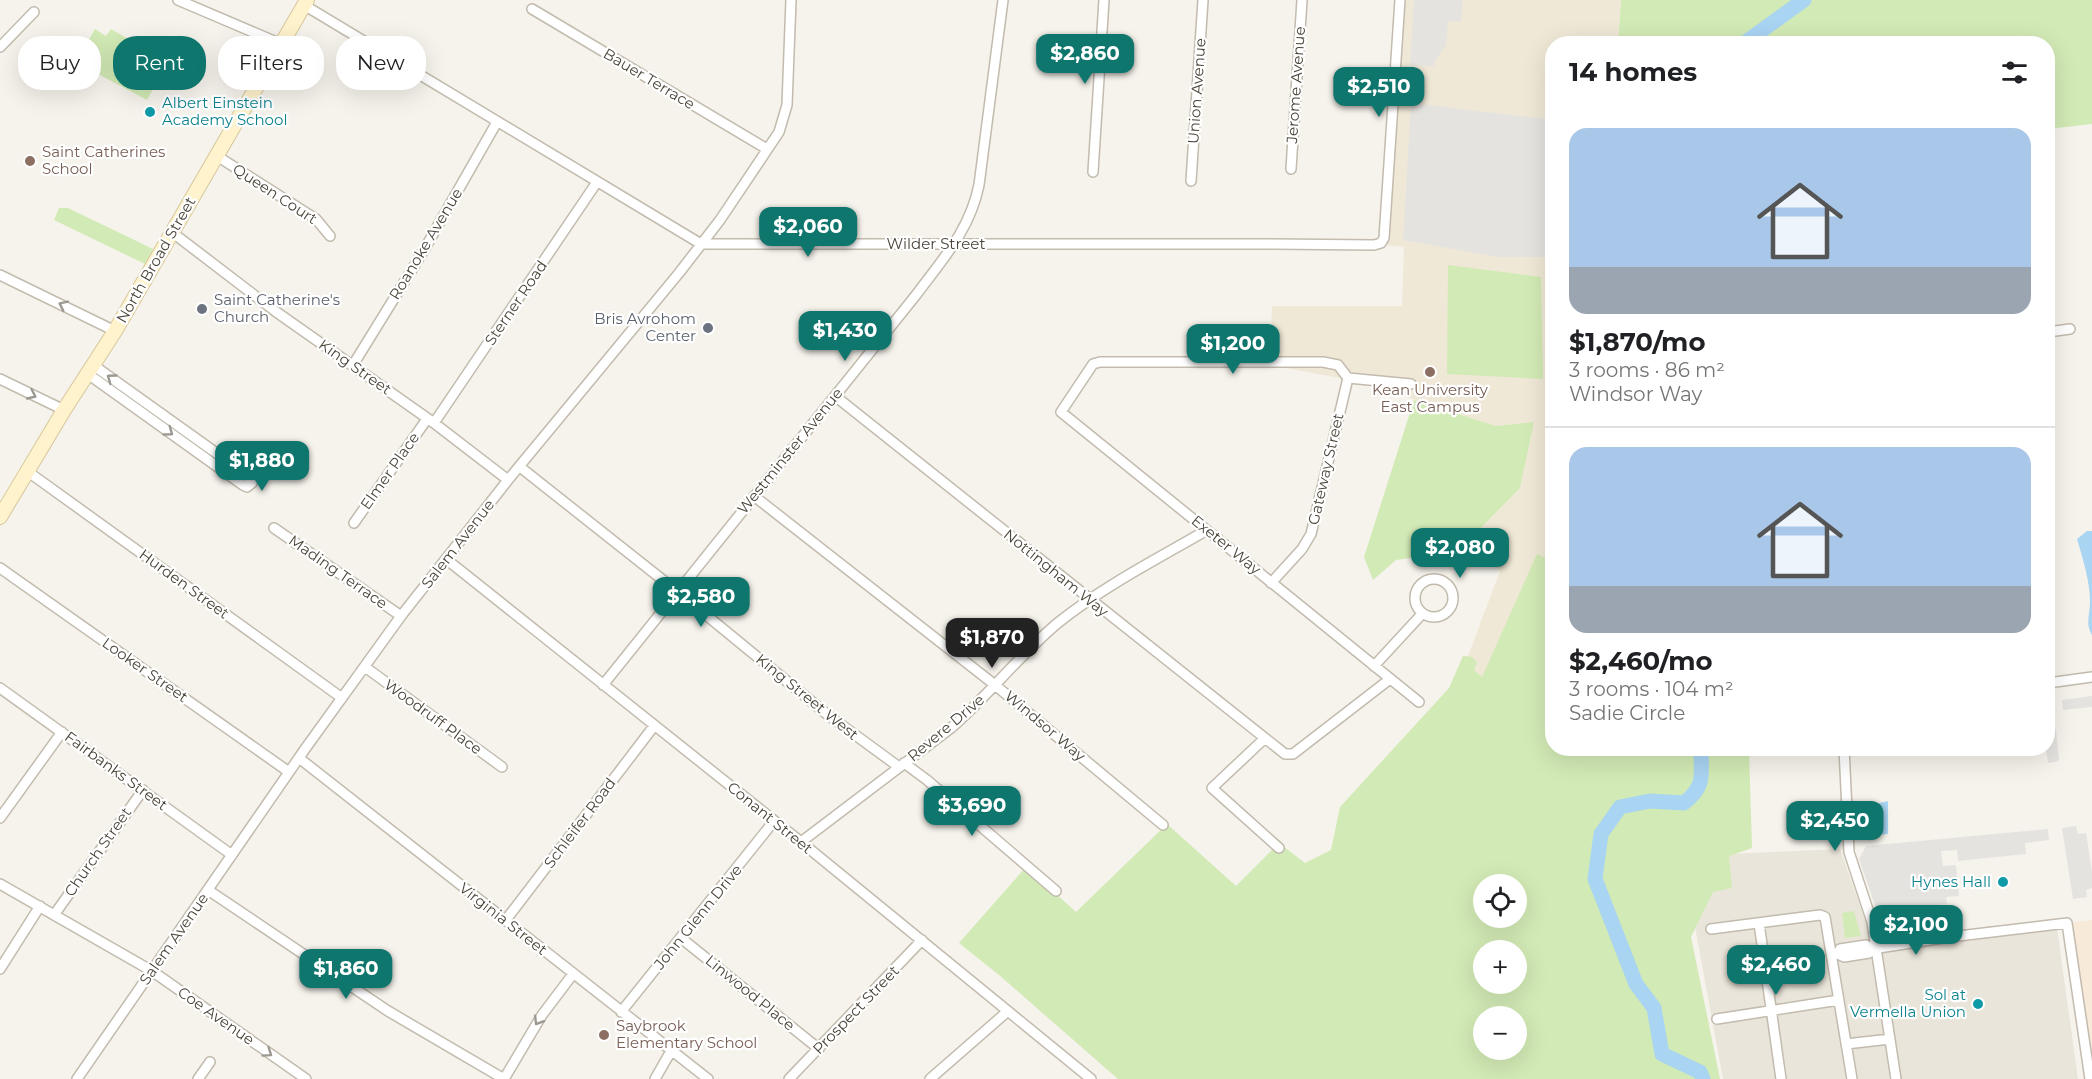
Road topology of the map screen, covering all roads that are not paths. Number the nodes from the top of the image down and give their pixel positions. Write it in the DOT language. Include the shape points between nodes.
graph roads {
  1 [pos="177,0"];
  2 [pos="791,0"];
  3 [pos="1003,0"];
  4 [pos="1104,0"];
  5 [pos="1203,0"];
  6 [pos="1302,0"];
  7 [pos="1400,0"];
  8 [pos="306,3"];
  9 [pos="532,9"];
  10 [pos="34,12"];
  11 [pos="262,36"];
  12 [pos="286,36"];
  13 [pos="0,47"];
  14 [pos="255,90"];
  15 [pos="497,122"];
  16 [pos="767,149"];
  17 [pos="217,156"];
  18 [pos="1291,169"];
  19 [pos="1093,172"];
  20 [pos="1191,181"];
  21 [pos="597,182"];
  22 [pos="173,233"];
  23 [pos="330,236"];
  24 [pos="702,244"];
  25 [pos="954,244"];
  26 [pos="0,275"];
  27 [pos="2070,329"];
  28 [pos="115,331"];
  29 [pos="2055,331"];
  30 [pos="353,365"];
  31 [pos="90,369"];
  32 [pos="1348,378"];
  33 [pos="0,380"];
  34 [pos="1411,384"];
  35 [pos="835,396"];
  36 [pos="64,410"];
  37 [pos="430,421"];
  38 [pos="200,448"];
  39 [pos="520,467"];
  40 [pos="27,471"];
  41 [pos="508,480"];
  42 [pos="754,496"];
  43 [pos="4,500"];
  44 [pos="0,517"];
  45 [pos="354,523"];
  46 [pos="274,528"];
  47 [pos="1207,530"];
  48 [pos="446,560"];
  49 [pos="0,568"];
  50 [pos="1271,582"];
  51 [pos="678,592"];
  52 [pos="1090,600"];
  53 [pos="1422,614"];
  54 [pos="401,616"];
  55 [pos="1374,666"];
  56 [pos="365,667"];
  57 [pos="2092,677"];
  58 [pos="1390,679"];
  59 [pos="2055,682"];
  60 [pos="603,685"];
  61 [pos="995,685"];
  62 [pos="0,688"];
  63 [pos="342,698"];
  64 [pos="1419,702"];
  65 [pos="654,726"];
  66 [pos="62,732"];
  67 [pos="1264,739"];
  68 [pos="1844,756"];
  69 [pos="299,758"];
  70 [pos="901,765"];
  71 [pos="502,767"];
  72 [pos="289,772"];
  73 [pos="143,790"];
  74 [pos="0,818"];
  75 [pos="774,821"];
  76 [pos="1163,825"];
  77 [pos="801,842"];
  78 [pos="1279,848"];
  79 [pos="232,855"];
  80 [pos="0,884"];
  81 [pos="208,890"];
  82 [pos="1056,891"];
  83 [pos="40,906"];
  84 [pos="54,915"];
  85 [pos="505,921"];
  86 [pos="1759,923"];
  87 [pos="1711,929"];
  88 [pos="681,938"];
  89 [pos="922,940"];
  90 [pos="1874,949"];
  91 [pos="1835,954"];
  92 [pos="0,969"];
  93 [pos="152,971"];
  94 [pos="573,974"];
  95 [pos="1839,1000"];
  96 [pos="1008,1011"];
  97 [pos="1772,1011"];
  98 [pos="621,1012"];
  99 [pos="1717,1019"];
  100 [pos="1890,1039"];
  101 [pos="1846,1044"];
  102 [pos="819,1049"];
  103 [pos="672,1051"];
  104 [pos="210,1062"];
  105 [pos="934,1078"];
  106 [pos="77,1079"];
  107 [pos="198,1079"];
  108 [pos="306,1079"];
  109 [pos="504,1079"];
  110 [pos="655,1079"];
  111 [pos="708,1079"];
  112 [pos="789,1079"];
  113 [pos="1091,1079"];
  114 [pos="1781,1079"];
  115 [pos="1852,1079"];
  116 [pos="1896,1079"];
  117 [pos="2090,1079"];
  1 -- 11 [label="street"];
  2 -- 16 [label="street, Salem Avenue" via="787,105 779,132"];
  3 -- 25 [label="street, Westminster Avenue" via="979,185 968,223"];
  4 -- 19 [label="street"];
  5 -- 20 [label="street, Union Avenue"];
  6 -- 18 [label="street, Jerome Avenue"];
  7 -- 25 [label="street, Wilder Street" via="1381,243"];
  8 -- 12 [label="main road, North Broad Street"];
  8 -- 15 [label="street"];
  9 -- 16 [label="street, Bauer Terrace"];
  10 -- 13 [label="street"];
  14 -- 17 [label="main road, North Broad Street"];
  15 -- 21 [label="street"];
  15 -- 30 [label="street, Roanoke Avenue"];
  16 -- 24 [label="street, Salem Avenue"];
  17 -- 22 [label="main road, North Broad Street"];
  17 -- 23 [label="street, Queen Court" via="316,219"];
  21 -- 24 [label="street"];
  21 -- 37 [label="street, Sterner Road"];
  22 -- 28 [label="main road, North Broad Street"];
  22 -- 30 [label="street, King Street"];
  24 -- 25 [label="street, Wilder Street"];
  24 -- 39 [label="street, Salem Avenue"];
  25 -- 35 [label="street, Westminster Avenue"];
  28 -- 26 [label="street, one-way"];
  27 -- 29 [label="street"];
  28 -- 31 [label="main road, North Broad Street"];
  30 -- 37 [label="street, King Street"];
  31 -- 36 [label="main road, North Broad Street"];
  31 -- 38 [label="street"];
  32 -- 34 [label="street"];
  32 -- 47 [label="street, Exeter Way" via="1338,365 1323,362 1093,364 1061,412"];
  32 -- 50 [label="street, Gateway Street" via="1311,534"];
  33 -- 36 [label="street, one-way"];
  35 -- 42 [label="street, Westminster Avenue"];
  35 -- 52 [label="street, Nottingham Way"];
  36 -- 40 [label="main road, North Broad Street"];
  37 -- 41 [label="street, King Street"];
  37 -- 45 [label="street, Elmer Place"];
  38 -- 38 [label="street" via="243,485 252,483 247,475"];
  39 -- 41 [label="street, Salem Avenue"];
  39 -- 51 [label="street, King Street West"];
  40 -- 43 [label="main road, North Broad Street"];
  40 -- 63 [label="street, Hurden Street"];
  41 -- 48 [label="street, Salem Avenue"];
  42 -- 51 [label="street, Westminster Avenue"];
  42 -- 61 [label="street, Windsor Way"];
  43 -- 44 [label="main road, North Broad Street"];
  46 -- 54 [label="street, Mading Terrace"];
  47 -- 50 [label="street, Exeter Way"];
  47 -- 52 [label="street, Revere Drive"];
  48 -- 54 [label="street, Salem Avenue"];
  48 -- 60 [label="street, Conant Street"];
  49 -- 72 [label="street, Looker Street"];
  50 -- 55 [label="street, Exeter Way"];
  51 -- 60 [label="street, Westminster Avenue"];
  51 -- 70 [label="street, King Street West" via="828,715"];
  52 -- 61 [label="street, Revere Drive" via="1038,640"];
  52 -- 67 [label="street, Nottingham Way"];
  53 -- 53 [label="street" via="1434,618 1449,609 1453,598 1445,583 1433,579 1418,587 1414,599"];
  53 -- 55 [label="street"];
  54 -- 56 [label="street, Salem Avenue"];
  55 -- 58 [label="street, Exeter Way"];
  56 -- 63 [label="street, Salem Avenue"];
  56 -- 71 [label="street, Woodruff Place"];
  57 -- 59 [label="street"];
  58 -- 64 [label="street, Exeter Way"];
  58 -- 67 [label="street, Nottingham Way" via="1293,754 1285,754"];
  60 -- 65 [label="street, Conant Street"];
  61 -- 70 [label="street, Revere Drive" via="951,728"];
  61 -- 76 [label="street, Windsor Way"];
  62 -- 66 [label="street, Fairbanks Street"];
  63 -- 69 [label="street, Salem Avenue"];
  65 -- 75 [label="street, Conant Street"];
  65 -- 85 [label="street, Schleifer Road"];
  66 -- 73 [label="street, Fairbanks Street"];
  66 -- 74 [label="street"];
  67 -- 78 [label="street" via="1212,788"];
  68 -- 90 [label="street" via="1849,852 1872,922"];
  69 -- 72 [label="street, Salem Avenue"];
  69 -- 85 [label="street, Virginia Street"];
  70 -- 77 [label="street, Revere Drive"];
  70 -- 82 [label="street, King Street West" via="927,780"];
  72 -- 79 [label="street, Salem Avenue"];
  73 -- 79 [label="street, Fairbanks Street"];
  73 -- 84 [label="street, Church Street"];
  75 -- 77 [label="street, Conant Street"];
  75 -- 88 [label="street, John Glenn Drive"];
  77 -- 89 [label="street, Conant Street"];
  79 -- 81 [label="street, Salem Avenue"];
  80 -- 83 [label="street, Coe Avenue"];
  81 -- 93 [label="street, Salem Avenue"];
  81 -- 109 [label="street" via="388,1011"];
  83 -- 84 [label="street, Coe Avenue"];
  83 -- 92 [label="street"];
  84 -- 93 [label="street, Coe Avenue"];
  85 -- 94 [label="street, Virginia Street"];
  86 -- 87 [label="street"];
  86 -- 91 [label="street" via="1823,915"];
  86 -- 97 [label="street"];
  88 -- 98 [label="street, John Glenn Drive"];
  88 -- 102 [label="street, Linwood Place"];
  89 -- 96 [label="street, Conant Street"];
  89 -- 102 [label="street, Prospect Street"];
  90 -- 91 [label="street" via="1866,945 1840,949"];
  90 -- 100 [label="street"];
  90 -- 117 [label="street" via="2067,923"];
  91 -- 95 [label="street"];
  93 -- 106 [label="street, Salem Avenue"];
  93 -- 108 [label="street, Coe Avenue, one-way"];
  94 -- 98 [label="street, Virginia Street"];
  94 -- 109 [label="street, one-way" via="542,1015"];
  95 -- 97 [label="street"];
  95 -- 101 [label="street"];
  96 -- 105 [label="street"];
  96 -- 113 [label="street, Conant Street"];
  97 -- 99 [label="street"];
  97 -- 114 [label="street"];
  98 -- 103 [label="street, Virginia Street"];
  100 -- 101 [label="street"];
  100 -- 116 [label="street"];
  101 -- 115 [label="street"];
  102 -- 112 [label="street, Prospect Street"];
  103 -- 110 [label="street"];
  103 -- 111 [label="street, Virginia Street"];
  104 -- 107 [label="street"];
}
